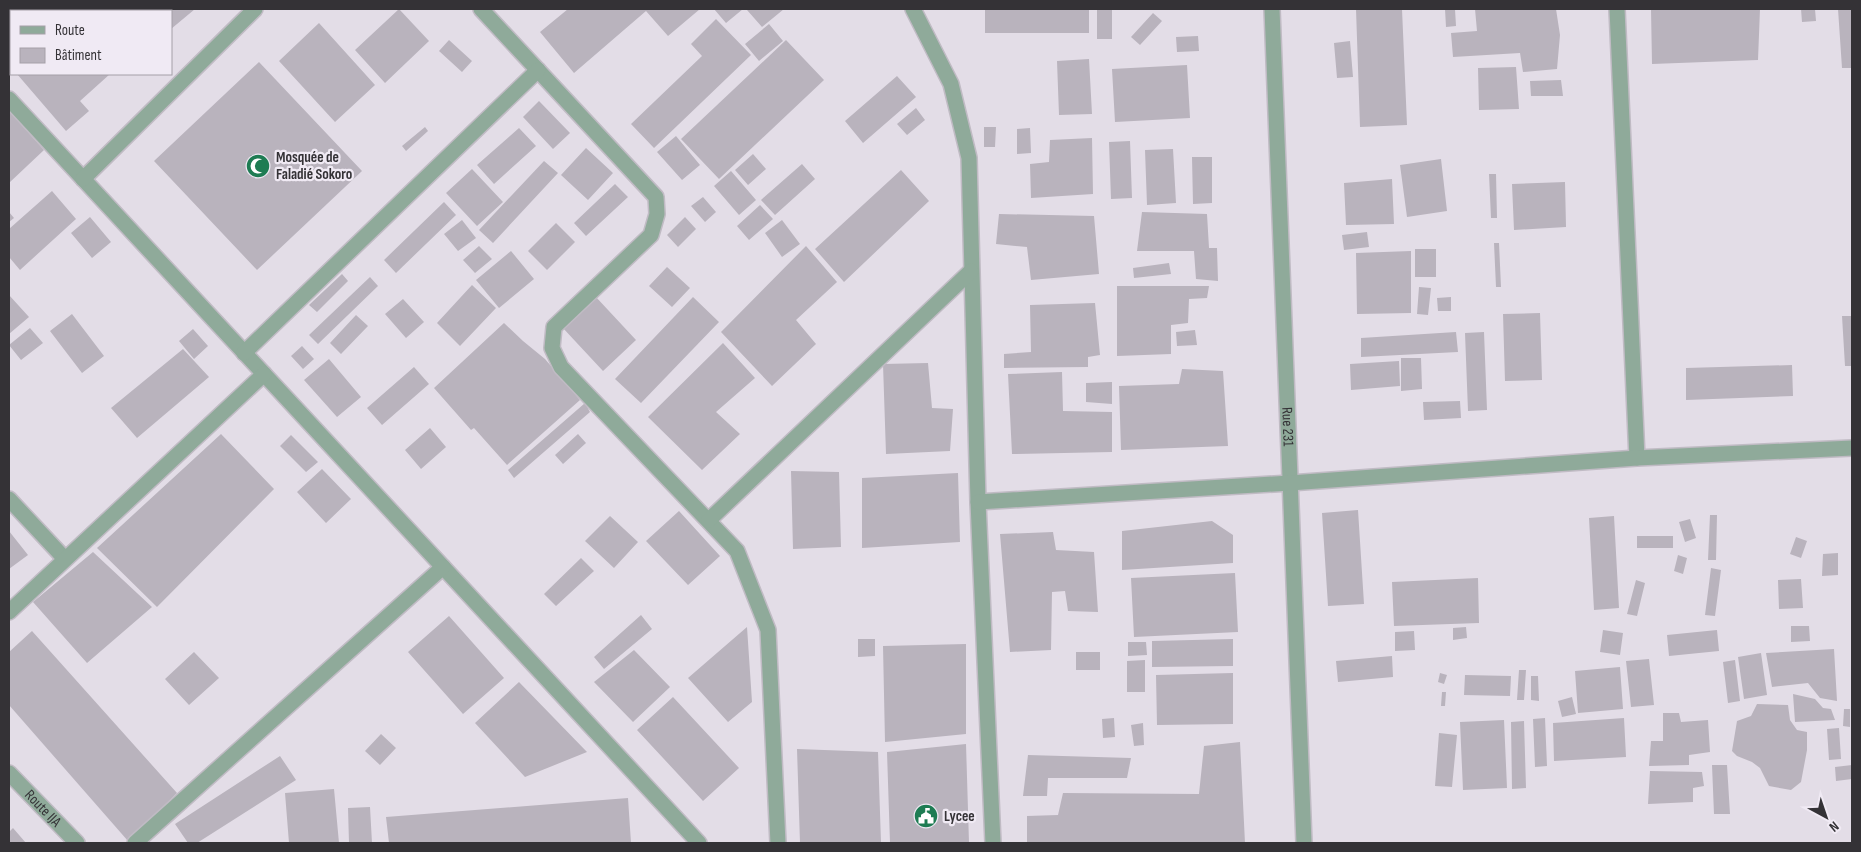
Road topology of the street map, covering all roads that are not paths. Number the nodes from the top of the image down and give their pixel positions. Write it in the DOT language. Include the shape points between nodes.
graph roads {
  1 [pos="255,9"];
  2 [pos="481,9"];
  3 [pos="913,9"];
  4 [pos="1272,9"];
  5 [pos="1618,9"];
  6 [pos="538,70"];
  7 [pos="9,100"];
  8 [pos="83,179"];
  9 [pos="972,271"];
  10 [pos="244,353"];
  11 [pos="264,374"];
  12 [pos="1852,448"];
  13 [pos="1636,458"];
  14 [pos="1290,482"];
  15 [pos="9,499"];
  16 [pos="978,502"];
  17 [pos="709,520"];
  18 [pos="65,559"];
  19 [pos="443,567"];
  20 [pos="9,612"];
  21 [pos="9,773"];
  22 [pos="77,843"];
  23 [pos="135,843"];
  24 [pos="699,843"];
  25 [pos="778,843"];
  26 [pos="992,843"];
  27 [pos="1304,843"];
  1 -- 8 [label="street"];
  2 -- 6 [label="street"];
  3 -- 9 [label="street" via="951,84 969,158"];
  4 -- 14 [label="street, Rue 231"];
  5 -- 13 [label="street"];
  6 -- 10 [label="street"];
  6 -- 17 [label="street" via="656,197 657,214 651,235 554,327 552,348 561,367"];
  7 -- 8 [label="street"];
  8 -- 10 [label="street"];
  9 -- 16 [label="street"];
  9 -- 17 [label="street"];
  10 -- 11 [label="street"];
  11 -- 18 [label="street"];
  11 -- 19 [label="street"];
  12 -- 13 [label="street"];
  13 -- 14 [label="street"];
  14 -- 16 [label="street"];
  14 -- 27 [label="street, Rue 231"];
  15 -- 18 [label="street"];
  16 -- 26 [label="street"];
  17 -- 25 [label="street" via="737,550 768,630"];
  18 -- 20 [label="street"];
  19 -- 23 [label="street"];
  19 -- 24 [label="street"];
  21 -- 22 [label="street, Route IJA"];
}
